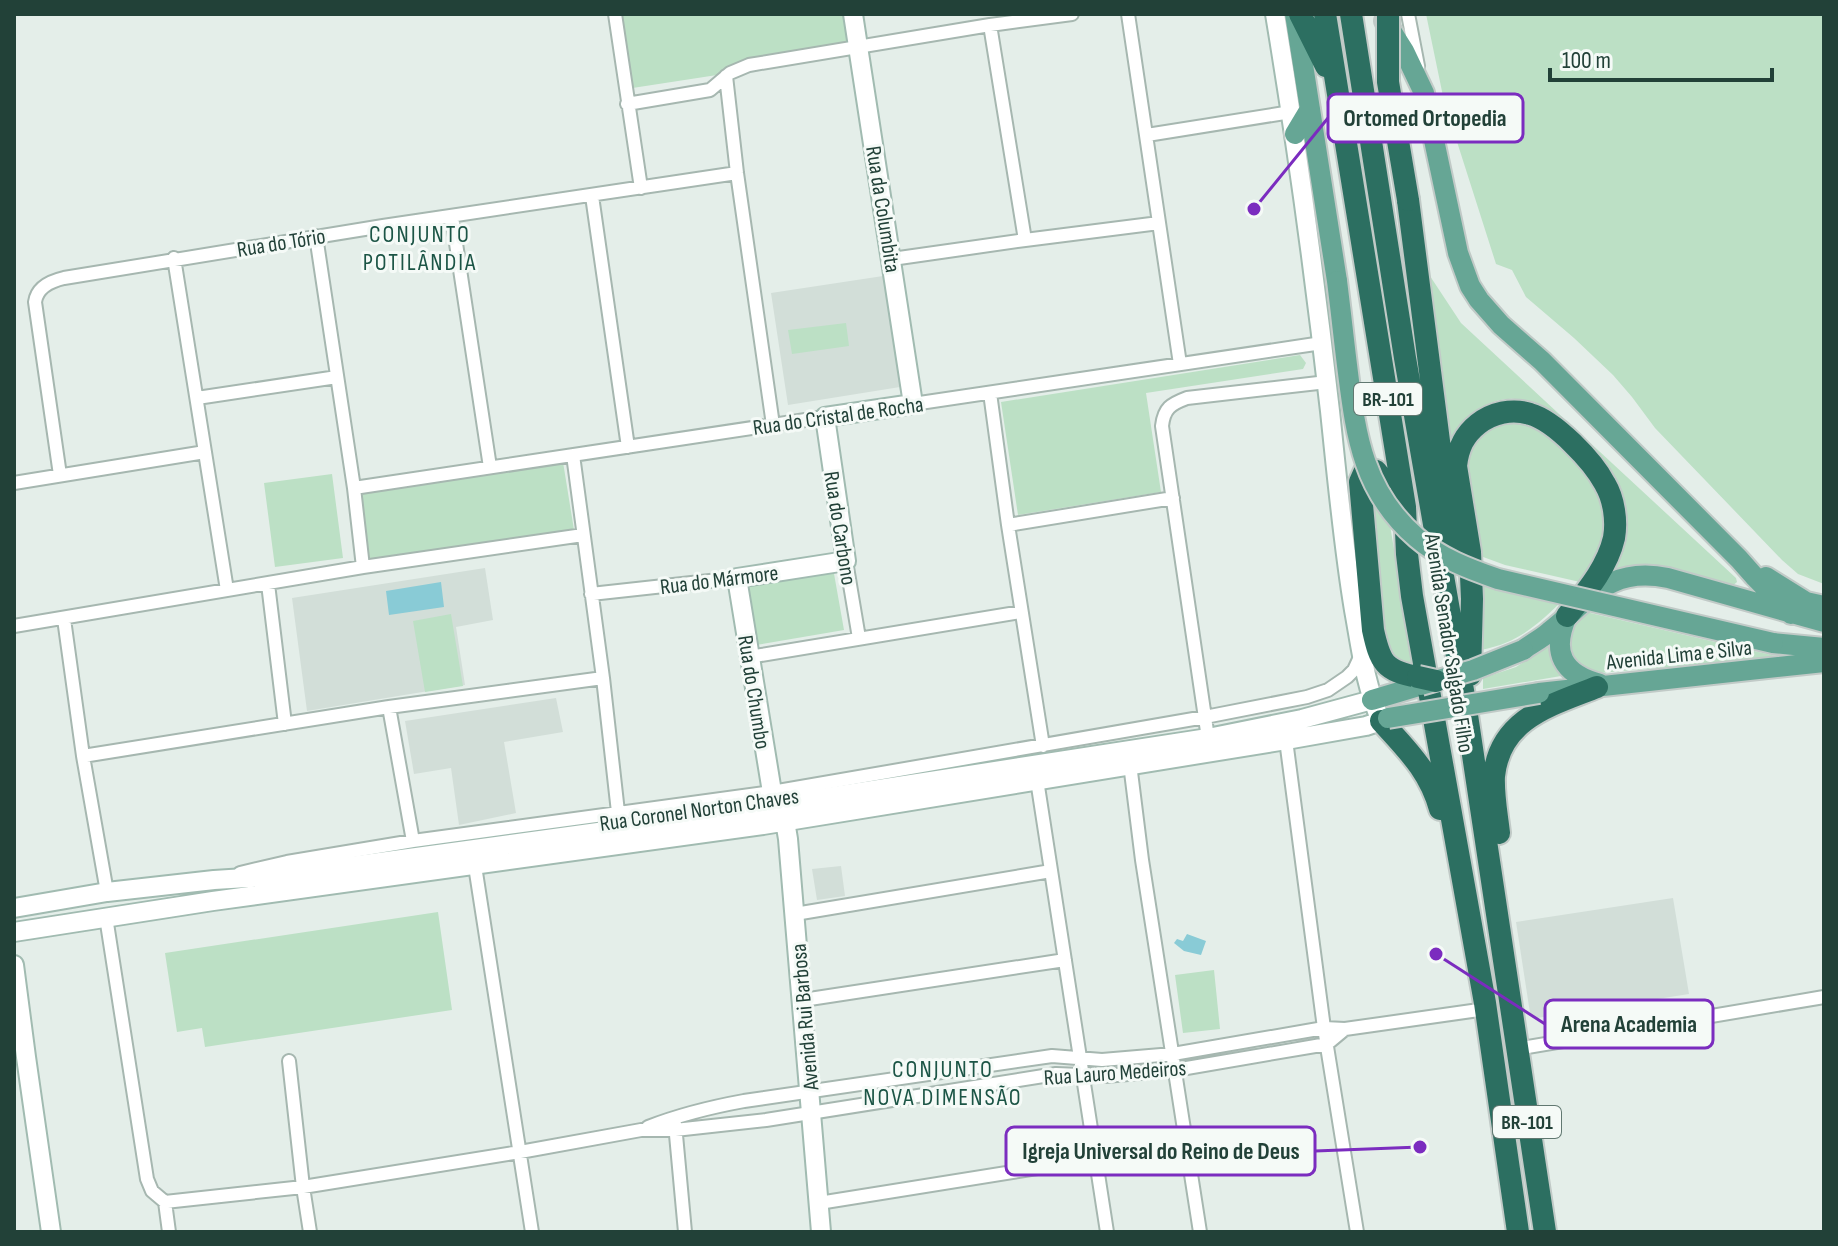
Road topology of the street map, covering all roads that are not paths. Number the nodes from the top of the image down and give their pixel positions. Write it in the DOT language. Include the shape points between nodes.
graph roads {
  1 [pos="615,14"];
  2 [pos="853,14"];
  3 [pos="1072,14"];
  4 [pos="1128,14"];
  5 [pos="1275,14"];
  6 [pos="1297,14"];
  7 [pos="1325,14"];
  8 [pos="1351,14"];
  9 [pos="1381,14"];
  10 [pos="1388,14"];
  11 [pos="1408,14"];
  12 [pos="990,25"];
  13 [pos="857,47"];
  14 [pos="726,76"];
  15 [pos="1335,84"];
  16 [pos="1424,93"];
  17 [pos="627,104"];
  18 [pos="1301,111"];
  19 [pos="1295,134"];
  20 [pos="1147,135"];
  21 [pos="737,173"];
  22 [pos="641,188"];
  23 [pos="592,196"];
  24 [pos="452,217"];
  25 [pos="1159,223"];
  26 [pos="316,236"];
  27 [pos="1025,240"];
  28 [pos="174,258"];
  29 [pos="892,259"];
  30 [pos="1322,343"];
  31 [pos="1180,364"];
  32 [pos="337,377"];
  33 [pos="1327,382"];
  34 [pos="990,393"];
  35 [pos="197,398"];
  36 [pos="913,404"];
  37 [pos="825,417"];
  38 [pos="773,425"];
  39 [pos="628,447"];
  40 [pos="205,452"];
  41 [pos="573,455"];
  42 [pos="490,467"];
  43 [pos="60,475"];
  44 [pos="14,483"];
  45 [pos="354,488"];
  46 [pos="1173,498"];
  47 [pos="1405,507"];
  48 [pos="1008,525"];
  49 [pos="583,535"];
  50 [pos="1739,559"];
  51 [pos="846,561"];
  52 [pos="363,567"];
  53 [pos="737,578"];
  54 [pos="268,584"];
  55 [pos="227,590"];
  56 [pos="591,594"];
  57 [pos="1824,606"];
  58 [pos="1021,612"];
  59 [pos="1791,614"];
  60 [pos="1567,616"];
  61 [pos="64,619"];
  62 [pos="1824,622"];
  63 [pos="14,626"];
  64 [pos="859,638"];
  65 [pos="1824,648"];
  66 [pos="1523,650"];
  67 [pos="1362,654"];
  68 [pos="749,657"];
  69 [pos="1824,662"];
  70 [pos="603,678"];
  71 [pos="1424,681"];
  72 [pos="1601,686"];
  73 [pos="1372,700"];
  74 [pos="1465,702"];
  75 [pos="389,707"];
  76 [pos="1205,717"];
  77 [pos="1384,720"];
  78 [pos="285,724"];
  79 [pos="1469,732"];
  80 [pos="1208,738"];
  81 [pos="1286,740"];
  82 [pos="1043,746"];
  83 [pos="83,756"];
  84 [pos="1130,764"];
  85 [pos="1037,780"];
  86 [pos="779,806"];
  87 [pos="619,821"];
  88 [pos="413,841"];
  89 [pos="475,866"];
  90 [pos="1051,871"];
  91 [pos="214,880"];
  92 [pos="107,892"];
  93 [pos="39,904"];
  94 [pos="14,908"];
  95 [pos="795,914"];
  96 [pos="106,917"];
  97 [pos="42,928"];
  98 [pos="14,932"];
  99 [pos="1065,960"];
  100 [pos="14,965"];
  101 [pos="1824,997"];
  102 [pos="803,1000"];
  103 [pos="1486,1006"];
  104 [pos="1511,1013"];
  105 [pos="1324,1028"];
  106 [pos="1345,1029"];
  107 [pos="1327,1044"];
  108 [pos="1516,1049"];
  109 [pos="1173,1054"];
  110 [pos="1079,1058"];
  111 [pos="289,1061"];
  112 [pos="1175,1070"];
  113 [pos="1082,1075"];
  114 [pos="810,1092"];
  115 [pos="812,1113"];
  116 [pos="675,1124"];
  117 [pos="520,1152"];
  118 [pos="1094,1159"];
  119 [pos="303,1187"];
  120 [pos="165,1202"];
  121 [pos="819,1203"];
  122 [pos="51,1232"];
  123 [pos="169,1232"];
  124 [pos="310,1232"];
  125 [pos="532,1232"];
  126 [pos="685,1232"];
  127 [pos="821,1232"];
  128 [pos="1107,1232"];
  129 [pos="1200,1232"];
  130 [pos="1357,1232"];
  131 [pos="1518,1232"];
  132 [pos="1545,1232"];
  1 -- 17 [label="street"];
  2 -- 13 [label="main road, Rua da Columbita"];
  3 -- 12 [label="street"];
  4 -- 20 [label="street"];
  5 -- 18 [label="main road"];
  6 -- 15 [label="highway"];
  6 -- 18 [label="main road"];
  7 -- 15 [label="highway, Avenida Senador Salgado Filho / BR-101"];
  8 -- 74 [label="highway, Avenida Senador Salgado Filho / BR-101"];
  9 -- 16 [label="main road"];
  10 -- 74 [label="highway, bridge" via="1388,82 1456,568"];
  11 -- 16 [label="street"];
  12 -- 13 [label="street"];
  12 -- 27 [label="street"];
  13 -- 14 [label="street" via="749,65"];
  13 -- 29 [label="main road, Rua da Columbita"];
  14 -- 17 [label="street" via="702,93"];
  14 -- 21 [label="street"];
  15 -- 47 [label="highway, Avenida Senador Salgado Filho / BR-101"];
  16 -- 50 [label="main road" via="1458,253 1479,300"];
  17 -- 22 [label="street"];
  18 -- 19 [label="main road"];
  18 -- 20 [label="street"];
  18 -- 65 [label="main road, bridge" via="1337,281 1354,425 1372,478 1397,519 1430,548 1498,579 1773,643"];
  19 -- 30 [label="main road"];
  20 -- 25 [label="street"];
  21 -- 22 [label="street, Rua do Tório"];
  21 -- 38 [label="street"];
  22 -- 23 [label="street, Rua do Tório"];
  23 -- 24 [label="street, Rua do Tório"];
  23 -- 39 [label="street"];
  24 -- 26 [label="street, Rua do Tório"];
  24 -- 42 [label="street"];
  25 -- 27 [label="street"];
  25 -- 31 [label="street"];
  26 -- 28 [label="street, Rua do Tório"];
  26 -- 32 [label="street"];
  27 -- 29 [label="street"];
  28 -- 35 [label="street"];
  28 -- 43 [label="street, Rua do Tório" via="64,278 38,292"];
  29 -- 36 [label="main road, Rua da Columbita"];
  30 -- 31 [label="street, Rua do Cristal de Rocha"];
  30 -- 33 [label="main road"];
  31 -- 34 [label="street, Rua do Cristal de Rocha"];
  32 -- 35 [label="street"];
  32 -- 45 [label="street"];
  33 -- 46 [label="street" via="1202,395 1164,411"];
  33 -- 67 [label="main road"];
  34 -- 36 [label="street, Rua do Cristal de Rocha"];
  34 -- 48 [label="street"];
  35 -- 40 [label="street"];
  36 -- 37 [label="main road, Rua do Cristal de Rocha"];
  37 -- 38 [label="street, Rua do Cristal de Rocha"];
  37 -- 51 [label="main road, Rua do Carbono"];
  38 -- 39 [label="street, Rua do Cristal de Rocha"];
  39 -- 41 [label="street, Rua do Cristal de Rocha"];
  40 -- 43 [label="street"];
  40 -- 55 [label="street"];
  41 -- 42 [label="street, Rua do Cristal de Rocha"];
  41 -- 49 [label="street"];
  42 -- 45 [label="street, Rua do Cristal de Rocha"];
  43 -- 44 [label="street"];
  45 -- 52 [label="street"];
  46 -- 48 [label="street"];
  46 -- 76 [label="street"];
  47 -- 71 [label="highway" via="1376,471 1364,473 1360,482 1378,652 1396,671"];
  47 -- 103 [label="highway, Avenida Senador Salgado Filho / BR-101" via="1412,596"];
  48 -- 58 [label="street"];
  49 -- 52 [label="street"];
  49 -- 56 [label="street"];
  50 -- 57 [label="main road" via="1806,602"];
  50 -- 59 [label="main road"];
  51 -- 53 [label="main road, Rua do Mármore"];
  51 -- 64 [label="street, Rua do Carbono"];
  52 -- 54 [label="street"];
  53 -- 56 [label="street, Rua do Mármore"];
  53 -- 68 [label="main road, Rua do Chumbo"];
  54 -- 55 [label="street"];
  54 -- 78 [label="street"];
  55 -- 61 [label="street"];
  56 -- 70 [label="street"];
  58 -- 64 [label="street"];
  58 -- 82 [label="street"];
  59 -- 60 [label="main road, Avenida Lima e Silva" via="1651,575 1618,579"];
  59 -- 62 [label="main road, Avenida Lima e Silva"];
  60 -- 66 [label="main road, Avenida Lima e Silva"];
  60 -- 72 [label="main road" via="1559,641 1565,664"];
  60 -- 79 [label="highway" via="1604,566 1613,539 1610,493 1579,451 1540,418 1516,411 1492,416 1476,425 1457,452 1470,552"];
  61 -- 63 [label="street"];
  61 -- 83 [label="street"];
  64 -- 68 [label="street"];
  66 -- 71 [label="main road, Rua Coronel Norton Chaves, bridge"];
  67 -- 73 [label="main road"];
  67 -- 76 [label="street, Rua Coronel Norton Chaves" via="1354,670 1328,690"];
  68 -- 86 [label="main road, Rua do Chumbo"];
  69 -- 72 [label="main road, Avenida Lima e Silva"];
  70 -- 75 [label="street"];
  70 -- 87 [label="street"];
  71 -- 73 [label="main road, Rua Coronel Norton Chaves"];
  72 -- 77 [label="main road, Avenida Lima e Silva, bridge"];
  72 -- 104 [label="highway" via="1520,723 1497,765 1495,791 1517,987"];
  73 -- 77 [label="main road"];
  73 -- 80 [label="main road, Rua Coronel Norton Chaves"];
  74 -- 79 [label="highway, Avenida Senador Salgado Filho / BR-101"];
  75 -- 78 [label="street"];
  75 -- 88 [label="street"];
  76 -- 80 [label="street"];
  76 -- 82 [label="street, Rua Coronel Norton Chaves"];
  77 -- 81 [label="main road, Rua Coronel Norton Chaves"];
  77 -- 103 [label="highway" via="1434,789 1449,839 1476,991"];
  78 -- 83 [label="street"];
  79 -- 104 [label="highway, Avenida Senador Salgado Filho / BR-101"];
  80 -- 86 [label="main road, Rua Coronel Norton Chaves"];
  81 -- 84 [label="main road, Rua Coronel Norton Chaves"];
  81 -- 105 [label="street"];
  82 -- 86 [label="street, Rua Coronel Norton Chaves"];
  83 -- 92 [label="street"];
  84 -- 85 [label="main road, Rua Coronel Norton Chaves"];
  84 -- 109 [label="street"];
  85 -- 86 [label="main road, Rua Coronel Norton Chaves"];
  85 -- 90 [label="street"];
  86 -- 87 [label="main road, Rua Coronel Norton Chaves"];
  86 -- 89 [label="main road, Rua Coronel Norton Chaves"];
  86 -- 95 [label="main road, Avenida Rui Barbosa"];
  87 -- 88 [label="street, Rua Coronel Norton Chaves"];
  87 -- 91 [label="main road, Rua Coronel Norton Chaves" via="278,876"];
  88 -- 91 [label="street, Rua Coronel Norton Chaves"];
  89 -- 96 [label="main road, Rua Coronel Norton Chaves"];
  89 -- 117 [label="street"];
  90 -- 95 [label="street"];
  90 -- 99 [label="street"];
  91 -- 92 [label="main road, Rua Coronel Norton Chaves"];
  92 -- 93 [label="main road, Rua Coronel Norton Chaves"];
  93 -- 94 [label="main road, Rua Coronel Norton Chaves"];
  93 -- 97 [label="main road" via="51,916"];
  95 -- 102 [label="main road, Avenida Rui Barbosa"];
  96 -- 97 [label="main road, Rua Coronel Norton Chaves"];
  96 -- 120 [label="street" via="147,1179"];
  97 -- 98 [label="main road, Rua Coronel Norton Chaves"];
  99 -- 102 [label="street"];
  99 -- 110 [label="street"];
  100 -- 122 [label="main road"];
  101 -- 108 [label="street"];
  102 -- 114 [label="main road, Avenida Rui Barbosa"];
  103 -- 106 [label="street, Rua Lauro Medeiros"];
  103 -- 131 [label="highway, Avenida Senador Salgado Filho / BR-101"];
  104 -- 108 [label="highway, Avenida Senador Salgado Filho / BR-101"];
  105 -- 106 [label="street, Rua Lauro Medeiros"];
  105 -- 107 [label="street"];
  105 -- 109 [label="street, Rua Lauro Medeiros"];
  106 -- 107 [label="street"];
  107 -- 112 [label="street, Rua Lauro Medeiros"];
  107 -- 130 [label="street"];
  108 -- 132 [label="highway, Avenida Senador Salgado Filho / BR-101"];
  109 -- 110 [label="street, Rua Lauro Medeiros"];
  109 -- 112 [label="street"];
  110 -- 113 [label="street"];
  110 -- 114 [label="street, Rua Lauro Medeiros" via="1052,1056"];
  111 -- 119 [label="street"];
  112 -- 113 [label="street, Rua Lauro Medeiros"];
  112 -- 129 [label="street"];
  113 -- 115 [label="street, Rua Lauro Medeiros" via="1056,1074"];
  113 -- 118 [label="street"];
  114 -- 115 [label="main road, Avenida Rui Barbosa"];
  114 -- 116 [label="street, Rua Lauro Medeiros" via="713,1107"];
  115 -- 116 [label="street, Rua Lauro Medeiros"];
  115 -- 121 [label="main road, Avenida Rui Barbosa"];
  116 -- 117 [label="street, Rua Lauro Medeiros"];
  116 -- 126 [label="street"];
  117 -- 119 [label="street, Rua Lauro Medeiros"];
  117 -- 125 [label="street"];
  118 -- 121 [label="street"];
  118 -- 128 [label="street"];
  119 -- 120 [label="street, Rua Lauro Medeiros"];
  119 -- 124 [label="street"];
  120 -- 123 [label="street"];
  121 -- 127 [label="main road, Avenida Rui Barbosa"];
}
